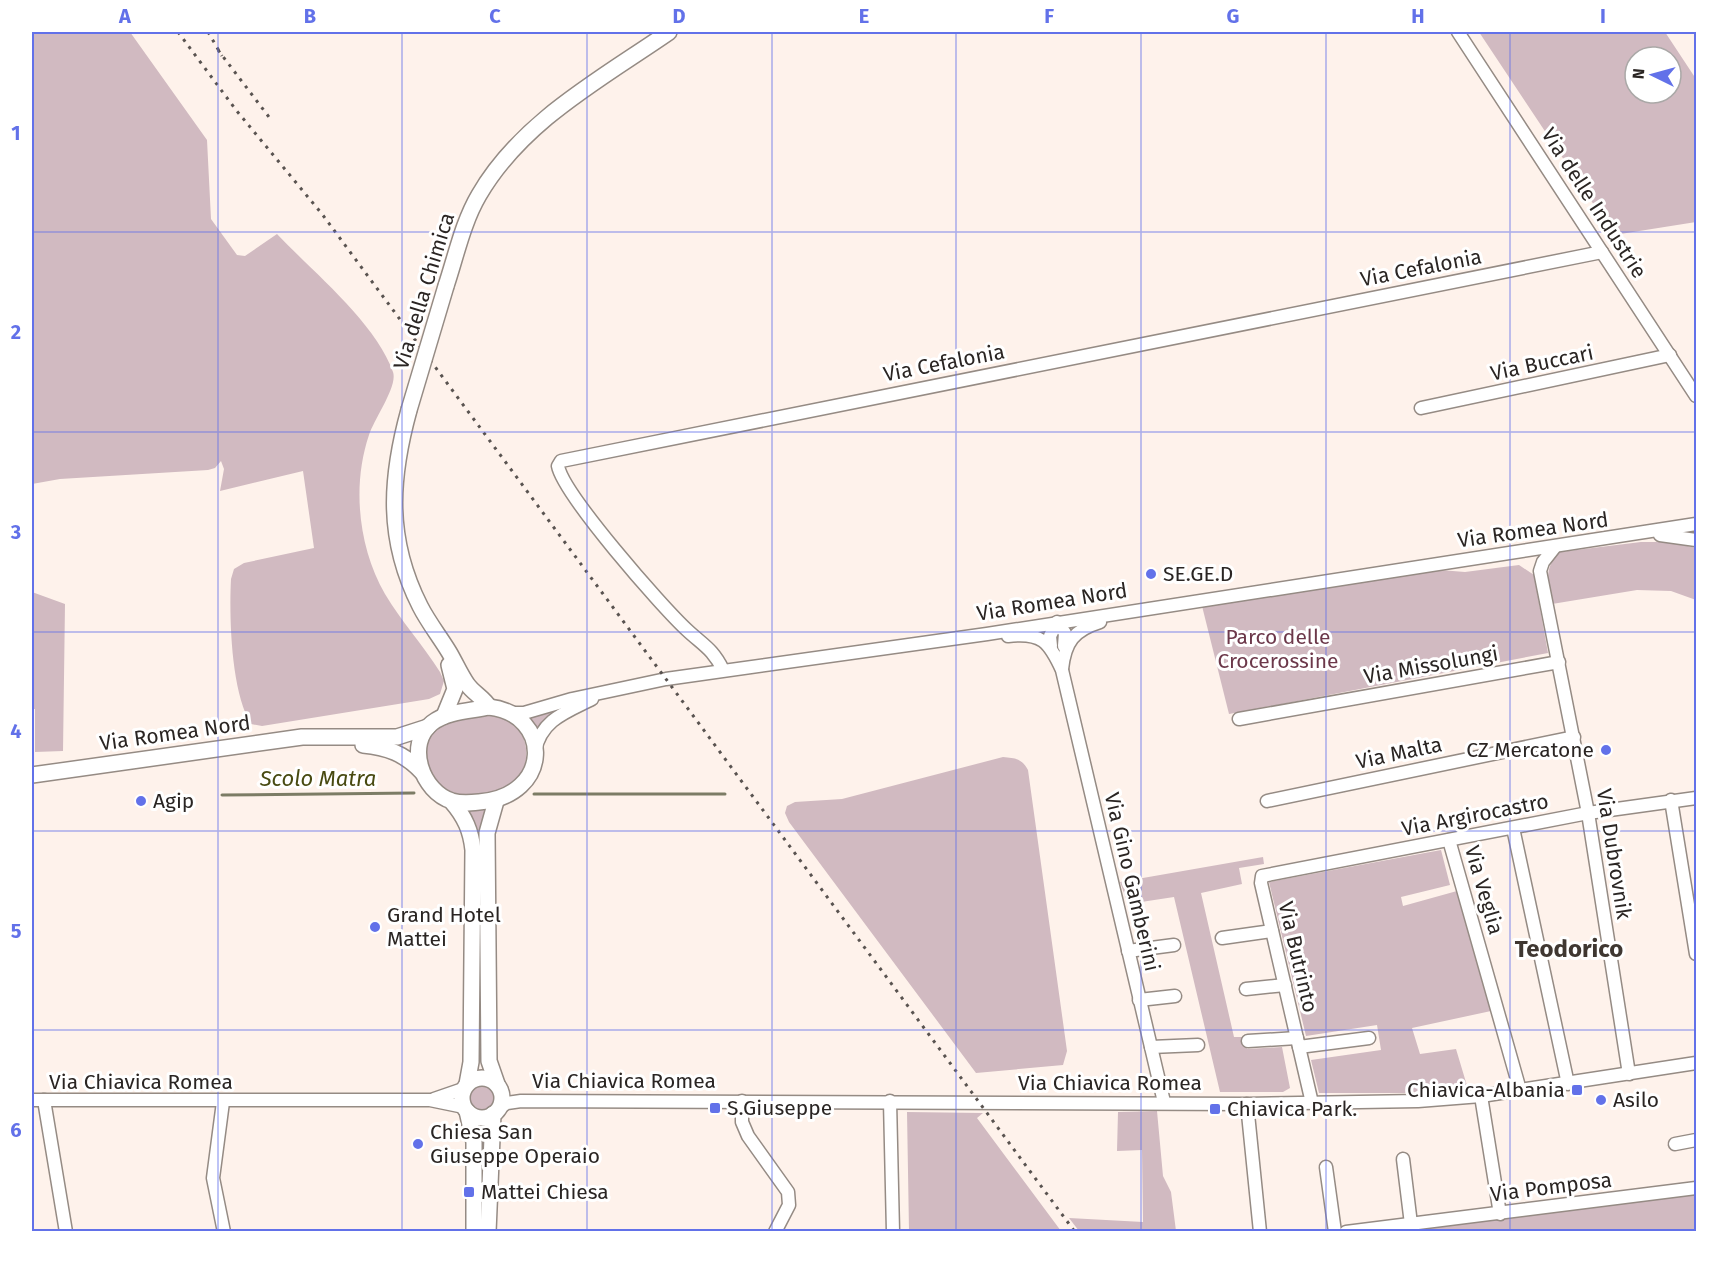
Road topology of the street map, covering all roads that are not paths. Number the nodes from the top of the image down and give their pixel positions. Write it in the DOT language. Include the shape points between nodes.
graph roads {
  1 [pos="669,32"];
  2 [pos="1458,32"];
  3 [pos="1602,252"];
  4 [pos="1670,355"];
  5 [pos="1696,396"];
  6 [pos="1422,408"];
  7 [pos="1696,524"];
  8 [pos="1647,534"];
  9 [pos="1696,540"];
  10 [pos="1554,548"];
  11 [pos="1495,556"];
  12 [pos="1540,571"];
  13 [pos="1114,613"];
  14 [pos="1057,622"];
  15 [pos="981,635"];
  16 [pos="441,643"];
  17 [pos="1051,646"];
  18 [pos="1064,650"];
  19 [pos="1559,662"];
  20 [pos="723,670"];
  21 [pos="1062,670"];
  22 [pos="606,692"];
  23 [pos="489,707"];
  24 [pos="510,713"];
  25 [pos="444,716"];
  26 [pos="1239,719"];
  27 [pos="428,727"];
  28 [pos="1574,737"];
  29 [pos="325,738"];
  30 [pos="535,753"];
  31 [pos="422,772"];
  32 [pos="32,775"];
  33 [pos="1696,798"];
  34 [pos="1671,800"];
  35 [pos="496,801"];
  36 [pos="1267,801"];
  37 [pos="453,802"];
  38 [pos="1588,813"];
  39 [pos="1513,828"];
  40 [pos="1449,840"];
  41 [pos="1262,876"];
  42 [pos="1692,906"];
  43 [pos="1272,931"];
  44 [pos="1222,938"];
  45 [pos="1174,945"];
  46 [pos="1128,951"];
  47 [pos="1696,954"];
  48 [pos="1285,985"];
  49 [pos="1246,989"];
  50 [pos="1175,996"];
  51 [pos="1139,1000"];
  52 [pos="1369,1038"];
  53 [pos="1248,1041"];
  54 [pos="1298,1042"];
  55 [pos="1198,1045"];
  56 [pos="1150,1047"];
  57 [pos="1696,1063"];
  58 [pos="1629,1074"];
  59 [pos="1568,1084"];
  60 [pos="465,1086"];
  61 [pos="499,1087"];
  62 [pos="1520,1090"];
  63 [pos="1481,1096"];
  64 [pos="38,1100"];
  65 [pos="429,1100"];
  66 [pos="521,1101"];
  67 [pos="742,1101"];
  68 [pos="890,1101"];
  69 [pos="223,1102"];
  70 [pos="1164,1102"];
  71 [pos="1312,1103"];
  72 [pos="1247,1104"];
  73 [pos="466,1109"];
  74 [pos="496,1111"];
  75 [pos="1696,1140"];
  76 [pos="1675,1144"];
  77 [pos="1403,1159"];
  78 [pos="1326,1167"];
  79 [pos="1696,1188"];
  80 [pos="1500,1214"];
  81 [pos="1411,1224"];
  82 [pos="66,1232"];
  83 [pos="224,1232"];
  84 [pos="474,1232"];
  85 [pos="488,1232"];
  86 [pos="775,1232"];
  87 [pos="893,1232"];
  88 [pos="1260,1232"];
  89 [pos="1335,1232"];
  90 [pos="1346,1232"];
  1 -- 16 [label="main road, Via della Chimica, bridge" via="553,111 507,154 477,197 410,410 396,464 393,494 404,570"];
  2 -- 3 [label="street, Via delle Industrie"];
  3 -- 4 [label="street, Via delle Industrie"];
  3 -- 20 [label="street, Via Cefalonia" via="561,461 560,474 587,514 687,629 714,652"];
  4 -- 5 [label="street, Via delle Industrie"];
  4 -- 6 [label="street, Via Buccari"];
  7 -- 8 [label="street, Via Romea Nord"];
  8 -- 9 [label="street, Via Romea Nord"];
  8 -- 10 [label="street, Via Romea Nord"];
  10 -- 11 [label="street, Via Romea Nord"];
  10 -- 12 [label="street"];
  11 -- 12 [label="street" via="1525,559"];
  11 -- 13 [label="street, Via Romea Nord"];
  12 -- 19 [label="street, Via Dubrovnik"];
  13 -- 14 [label="street, Via Romea Nord"];
  13 -- 18 [label="street" via="1084,627"];
  14 -- 15 [label="street, Via Romea Nord"];
  14 -- 17 [label="street" via="1050,636"];
  14 -- 18 [label="street, Via Gino Gamberini" via="1065,633"];
  15 -- 17 [label="street" via="1027,636"];
  15 -- 20 [label="street, Via Romea Nord"];
  16 -- 23 [label="main road, Via della Chimica" via="467,684"];
  16 -- 25 [label="main road, Via della Chimica" via="455,680"];
  17 -- 21 [label="street, Via Gino Gamberini"];
  18 -- 21 [label="street, Via Gino Gamberini"];
  19 -- 26 [label="street, Via Missolungi"];
  19 -- 28 [label="street, Via Dubrovnik"];
  20 -- 22 [label="street, Via Romea Nord"];
  21 -- 46 [label="street, Via Gino Gamberini"];
  22 -- 24 [label="street, Via Romea Nord"];
  22 -- 30 [label="street, Via Romea Nord" via="548,723"];
  23 -- 24 [label="main road"];
  23 -- 25 [label="main road"];
  24 -- 30 [label="main road" via="530,733"];
  25 -- 27 [label="main road"];
  27 -- 29 [label="main road, Via Romea Nord" via="397,737"];
  27 -- 31 [label="main road" via="419,754"];
  28 -- 36 [label="street, Via Malta"];
  28 -- 38 [label="street, Via Dubrovnik"];
  29 -- 31 [label="main road, Via Romea Nord" via="394,751"];
  29 -- 32 [label="main road, Via Romea Nord" via="281,740"];
  30 -- 35 [label="main road" via="527,782"];
  31 -- 37 [label="main road" via="432,790"];
  33 -- 34 [label="street, Via Argirocastro"];
  34 -- 38 [label="street, Via Argirocastro"];
  34 -- 42 [label="street"];
  35 -- 37 [label="main road"];
  35 -- 61 [label="main road" via="487,832 489,1061"];
  37 -- 60 [label="main road" via="464,815 473,850 471,1062"];
  38 -- 39 [label="street, Via Argirocastro"];
  38 -- 58 [label="street, Via Dubrovnik"];
  39 -- 40 [label="street, Via Argirocastro"];
  39 -- 59 [label="street"];
  40 -- 41 [label="street, Via Argirocastro"];
  40 -- 62 [label="street, Via Veglia"];
  41 -- 43 [label="street, Via Butrinto"];
  42 -- 47 [label="street"];
  43 -- 44 [label="street"];
  43 -- 48 [label="street, Via Butrinto"];
  45 -- 46 [label="street"];
  46 -- 51 [label="street, Via Gino Gamberini"];
  48 -- 49 [label="street"];
  48 -- 54 [label="street, Via Butrinto"];
  50 -- 51 [label="street"];
  51 -- 56 [label="street, Via Gino Gamberini"];
  52 -- 54 [label="street"];
  53 -- 54 [label="street"];
  54 -- 71 [label="street, Via Butrinto"];
  55 -- 56 [label="street"];
  56 -- 70 [label="street, Via Gino Gamberini"];
  57 -- 58 [label="street, Via Chiavica Romea"];
  58 -- 59 [label="street, Via Chiavica Romea"];
  59 -- 62 [label="street, Via Chiavica Romea"];
  60 -- 61 [label="main road" via="483,1077"];
  60 -- 65 [label="street, Via Chiavica Romea"];
  60 -- 73 [label="main road"];
  61 -- 66 [label="street, Via Chiavica Romea" via="509,1097"];
  61 -- 74 [label="main road"];
  62 -- 63 [label="street, Via Chiavica Romea"];
  63 -- 71 [label="street, Via Chiavica Romea"];
  63 -- 80 [label="street"];
  64 -- 69 [label="street, Via Chiavica Romea"];
  64 -- 82 [label="street"];
  65 -- 69 [label="street, Via Chiavica Romea"];
  65 -- 73 [label="street, Via Chiavica Romea"];
  66 -- 67 [label="street, Via Chiavica Romea"];
  66 -- 74 [label="street, Via Chiavica Romea" via="507,1103"];
  67 -- 68 [label="street, Via Chiavica Romea"];
  67 -- 86 [label="street" via="742,1122 748,1136 788,1192 789,1205"];
  68 -- 70 [label="street, Via Chiavica Romea"];
  68 -- 87 [label="street"];
  69 -- 83 [label="street" via="213,1178"];
  70 -- 72 [label="street, Via Chiavica Romea"];
  71 -- 72 [label="street, Via Chiavica Romea"];
  72 -- 88 [label="street"];
  73 -- 74 [label="main road" via="483,1118"];
  73 -- 84 [label="main road" via="474,1142"];
  74 -- 85 [label="main road"];
  75 -- 76 [label="street"];
  77 -- 81 [label="street"];
  78 -- 89 [label="street"];
  79 -- 80 [label="street, Via Pomposa"];
  80 -- 81 [label="street, Via Pomposa"];
  81 -- 90 [label="street, Via Pomposa"];
}
